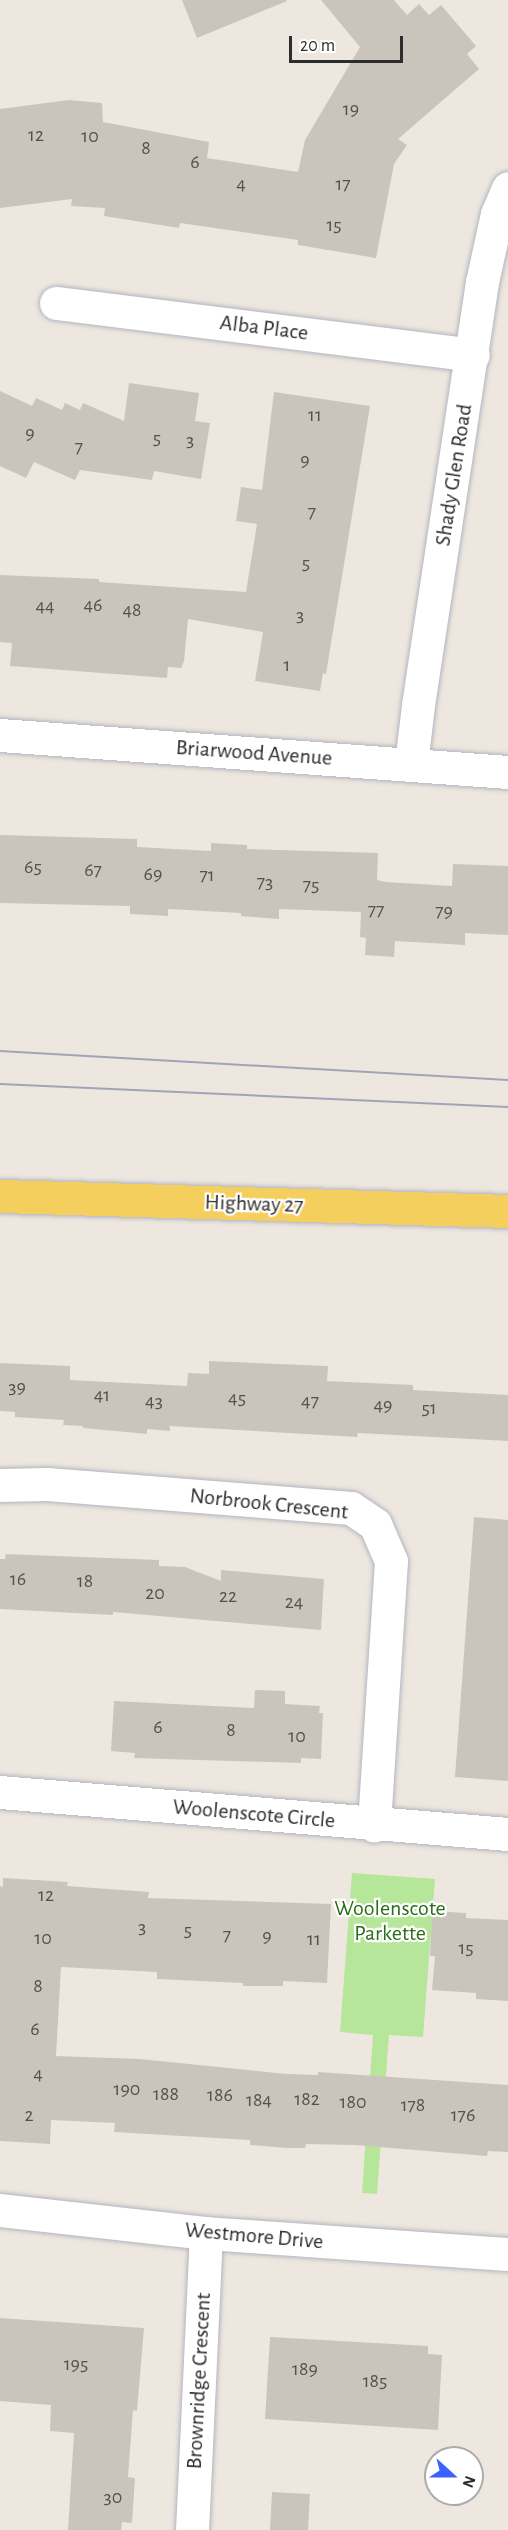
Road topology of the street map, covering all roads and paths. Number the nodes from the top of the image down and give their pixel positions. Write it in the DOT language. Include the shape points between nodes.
graph roads {
  1 [pos="508,188"];
  2 [pos="56,303"];
  3 [pos="473,355"];
  4 [pos="0,735"];
  5 [pos="411,764"];
  6 [pos="508,772"];
  7 [pos="0,1196"];
  8 [pos="508,1211"];
  9 [pos="0,1485"];
  10 [pos="0,1792"];
  11 [pos="374,1825"];
  12 [pos="508,1834"];
  13 [pos="0,2210"];
  14 [pos="206,2233"];
  15 [pos="508,2254"];
  16 [pos="192,2530"];
  1 -- 3 [label="street, Shady Glen Road" via="497,214 482,282"];
  2 -- 3 [label="street, Alba Place"];
  3 -- 5 [label="street, Shady Glen Road"];
  4 -- 5 [label="street, Briarwood Avenue"];
  5 -- 6 [label="street, Briarwood Avenue"];
  7 -- 8 [label="main road, Highway 27"];
  9 -- 11 [label="street, Norbrook Crescent" via="47,1484 351,1508 375,1524 391,1561"];
  10 -- 11 [label="street, Woolenscote Circle"];
  11 -- 12 [label="street, Woolenscote Circle"];
  13 -- 14 [label="street, Westmore Drive"];
  14 -- 15 [label="street, Westmore Drive"];
  14 -- 16 [label="street, Brownridge Crescent"];
}
